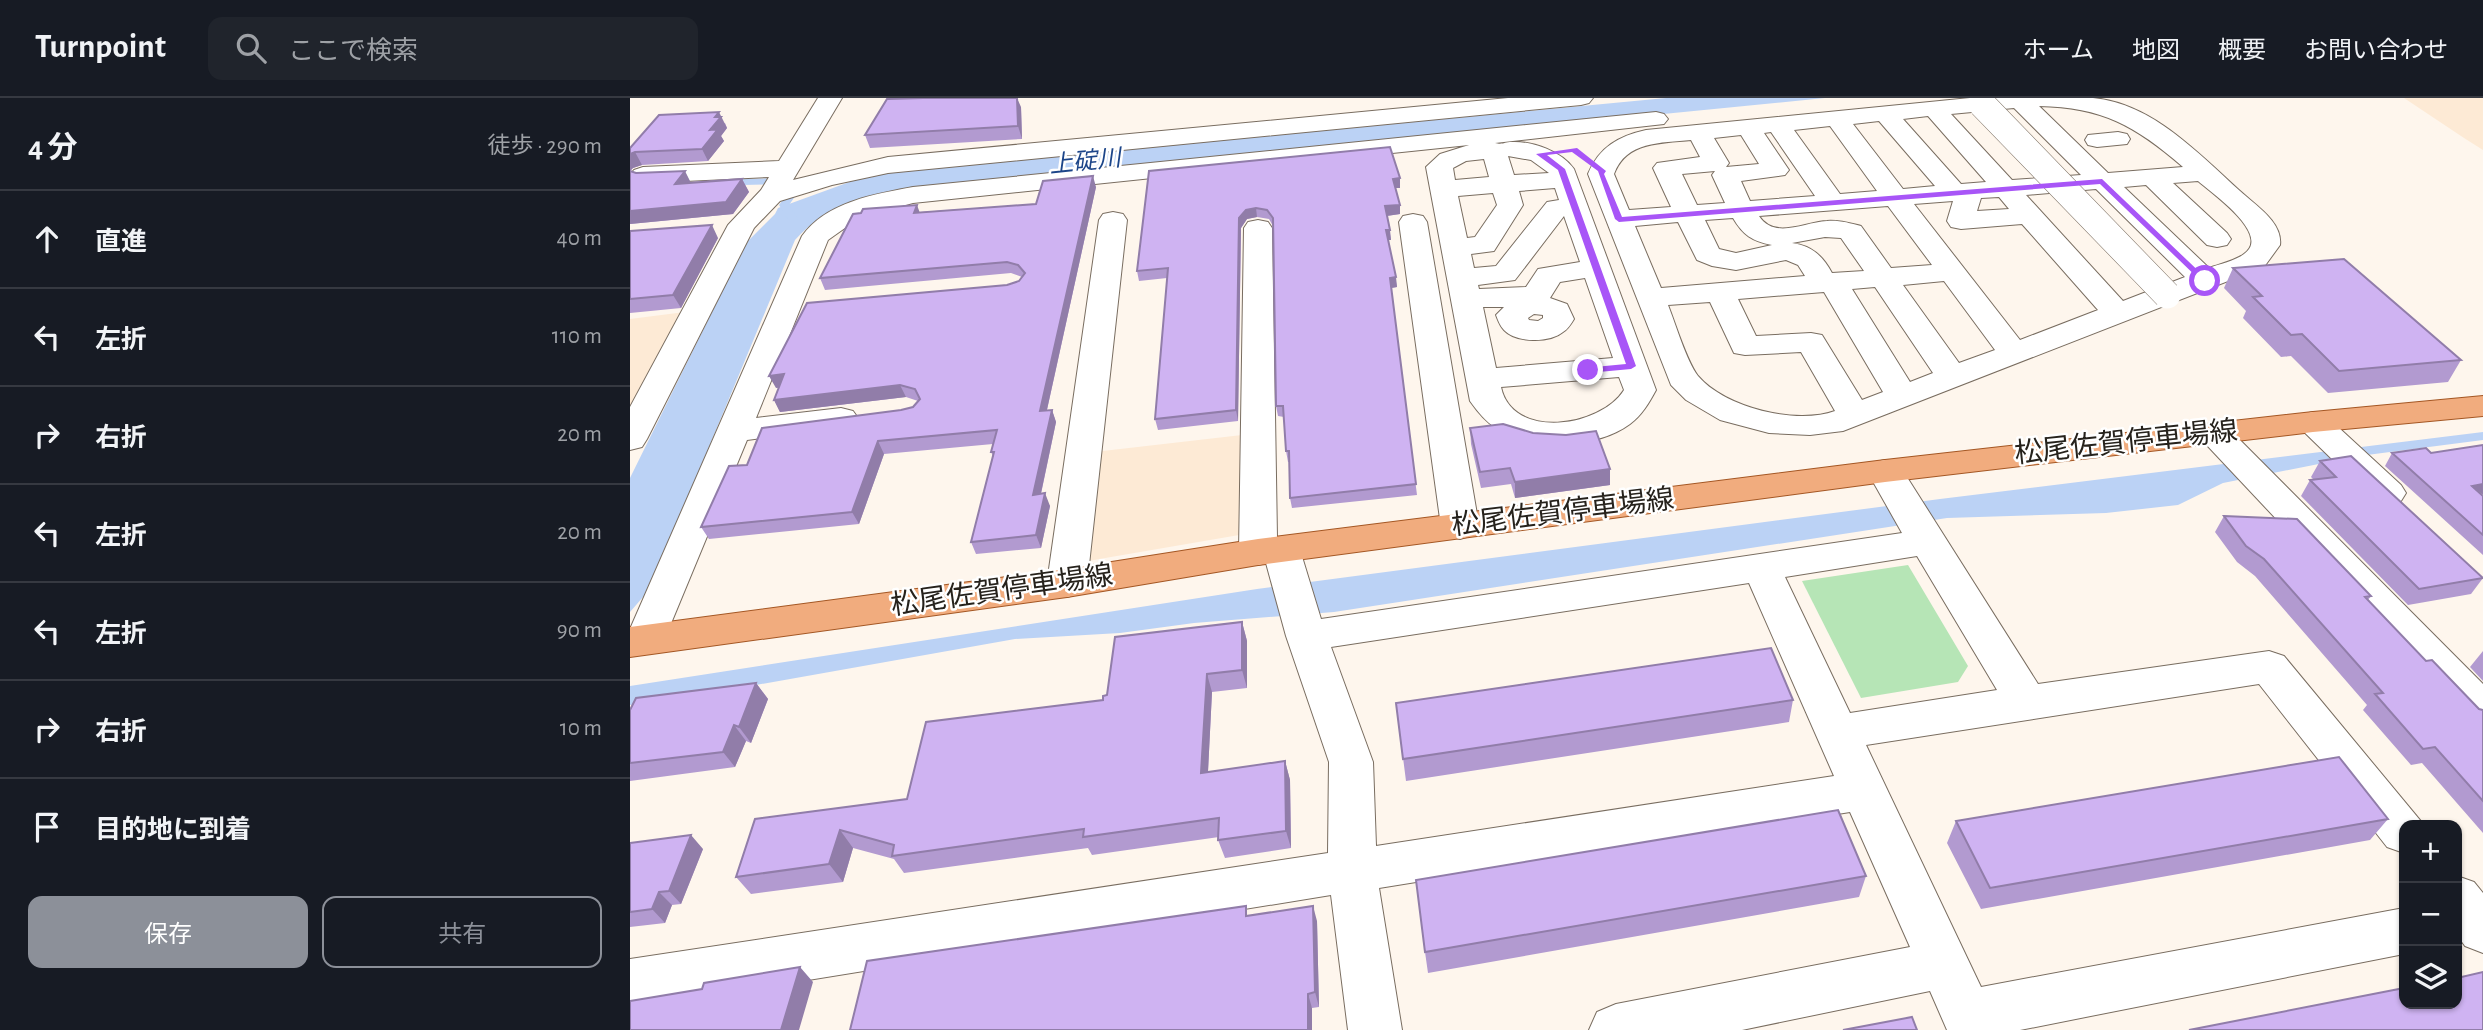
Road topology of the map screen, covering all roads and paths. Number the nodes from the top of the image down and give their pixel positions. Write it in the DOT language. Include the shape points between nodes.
graph roads {
  1 [pos="830,98"];
  2 [pos="1581,98"];
  3 [pos="2052,99"];
  4 [pos="2019,100"];
  5 [pos="1982,104"];
  6 [pos="1878,106"];
  7 [pos="1934,109"];
  8 [pos="1836,118"];
  9 [pos="1778,124"];
  10 [pos="1748,127"];
  11 [pos="1699,132"];
  12 [pos="1646,137"];
  13 [pos="1515,151"];
  14 [pos="1831,160"];
  15 [pos="1805,163"];
  16 [pos="786,168"];
  17 [pos="1602,171"];
  18 [pos="2203,173"];
  19 [pos="643,174"];
  20 [pos="2146,178"];
  21 [pos="1565,179"];
  22 [pos="2102,181"];
  23 [pos="1504,184"];
  24 [pos="1443,189"];
  25 [pos="2005,189"];
  26 [pos="1962,192"];
  27 [pos="771,195"];
  28 [pos="1896,197"];
  29 [pos="1833,202"];
  30 [pos="2181,205"];
  31 [pos="1575,207"];
  32 [pos="1744,209"];
  33 [pos="2132,210"];
  34 [pos="1689,214"];
  35 [pos="2029,215"];
  36 [pos="1619,219"];
  37 [pos="1113,220"];
  38 [pos="1413,222"];
  39 [pos="1258,228"];
  40 [pos="2154,231"];
  41 [pos="1455,247"];
  42 [pos="1596,268"];
  43 [pos="1952,272"];
  44 [pos="1884,278"];
  45 [pos="2205,281"];
  46 [pos="1828,283"];
  47 [pos="1720,292"];
  48 [pos="2166,295"];
  49 [pos="1650,298"];
  50 [pos="1465,300"];
  51 [pos="2118,314"];
  52 [pos="1567,348"];
  53 [pos="2014,355"];
  54 [pos="1953,378"];
  55 [pos="1481,379"];
  56 [pos="1903,398"];
  57 [pos="2483,406"];
  58 [pos="867,415"];
  59 [pos="1855,416"];
  60 [pos="734,430"];
  61 [pos="1542,431"];
  62 [pos="630,439"];
  63 [pos="2336,444"];
  64 [pos="2238,458"];
  65 [pos="1907,510"];
  66 [pos="2415,517"];
  67 [pos="1460,526"];
  68 [pos="1761,567"];
  69 [pos="1066,583"];
  70 [pos="1287,588"];
  71 [pos="638,640"];
  72 [pos="2027,702"];
  73 [pos="2483,711"];
  74 [pos="1839,732"];
  75 [pos="1866,790"];
  76 [pos="2399,827"];
  77 [pos="1352,871"];
  78 [pos="2399,932"];
  79 [pos="1944,964"];
  80 [pos="630,984"];
  81 [pos="1971,1022"];
  82 [pos="1375,1030"];
  83 [pos="1616,1030"];
  1 -- 16 [label="street"];
  2 -- 27 [label="street" via="888,165"];
  3 -- 4 [label="street"];
  3 -- 18 [label="street" via="2081,102 2130,117 2149,127"];
  3 -- 20 [label="street" via="2107,140"];
  4 -- 5 [label="street"];
  4 -- 22 [label="street"];
  5 -- 7 [label="street"];
  5 -- 48 [label="street, bridge"];
  6 -- 7 [label="street"];
  6 -- 8 [label="street"];
  6 -- 26 [label="street" via="1930,150"];
  6 -- 60 [label="street" via="913,195 873,203 836,218 816,236 800,304"];
  7 -- 25 [label="street"];
  8 -- 9 [label="street"];
  8 -- 28 [label="street"];
  9 -- 10 [label="street"];
  9 -- 15 [label="street"];
  10 -- 11 [label="street"];
  10 -- 32 [label="street" via="1776,170 1725,175"];
  11 -- 12 [label="street"];
  11 -- 34 [label="street" via="1716,163 1666,168"];
  12 -- 13 [label="street"];
  12 -- 17 [label="street" via="1614,150"];
  13 -- 17 [label="street" via="1574,150"];
  13 -- 21 [label="street" via="1557,163"];
  13 -- 23 [label="street"];
  13 -- 24 [label="street" via="1460,155 1444,161 1439,167"];
  14 -- 15 [label="street"];
  15 -- 29 [label="street"];
  16 -- 19 [label="street"];
  16 -- 27 [label="street"];
  17 -- 36 [label="street"];
  18 -- 20 [label="street"];
  18 -- 45 [label="street" via="2257,220 2267,236 2266,248 2254,261"];
  20 -- 22 [label="street"];
  20 -- 30 [label="street"];
  21 -- 23 [label="street"];
  21 -- 31 [label="street"];
  22 -- 25 [label="street"];
  22 -- 33 [label="street"];
  23 -- 24 [label="street"];
  23 -- 41 [label="street" via="1510,205 1484,245"];
  24 -- 41 [label="street"];
  25 -- 26 [label="street"];
  25 -- 35 [label="street"];
  26 -- 28 [label="street"];
  26 -- 35 [label="street" via="1961,221"];
  27 -- 62 [label="street" via="730,226"];
  28 -- 29 [label="street"];
  28 -- 43 [label="street"];
  29 -- 32 [label="street"];
  30 -- 33 [label="street"];
  30 -- 40 [label="street" via="2211,233"];
  31 -- 42 [label="street"];
  31 -- 50 [label="street" via="1557,208 1505,274"];
  32 -- 34 [label="street"];
  32 -- 44 [label="street" via="1753,228 1770,236 1798,236 1826,227 1851,232"];
  33 -- 40 [label="street"];
  34 -- 36 [label="street"];
  34 -- 46 [label="street" via="1707,254 1716,260 1738,263 1772,252 1794,253 1809,260"];
  35 -- 51 [label="street"];
  36 -- 49 [label="street"];
  37 -- 69 [label="street"];
  38 -- 67 [label="street"];
  39 -- 70 [label="street"];
  40 -- 45 [label="street"];
  41 -- 50 [label="street"];
  42 -- 50 [label="street" via="1548,275 1541,290 1524,298"];
  42 -- 52 [label="street"];
  43 -- 44 [label="street"];
  43 -- 53 [label="street"];
  44 -- 46 [label="street"];
  44 -- 54 [label="street" via="1926,317"];
  45 -- 48 [label="street"];
  46 -- 47 [label="street"];
  46 -- 56 [label="street"];
  47 -- 49 [label="street"];
  47 -- 59 [label="street" via="1745,346 1811,342"];
  48 -- 51 [label="street"];
  49 -- 59 [label="street" via="1682,378 1697,395 1724,411 1793,425 1831,424"];
  50 -- 52 [label="street"];
  50 -- 55 [label="street"];
  51 -- 53 [label="street"];
  52 -- 55 [label="street"];
  52 -- 61 [label="street" via="1593,393 1536,400"];
  52 -- 61 [label="street" via="1640,390 1621,414 1596,427 1573,433"];
  53 -- 54 [label="street"];
  54 -- 56 [label="street"];
  55 -- 61 [label="street" via="1487,401 1499,413 1510,422"];
  56 -- 59 [label="street"];
  57 -- 63 [label="main road, 松尾佐賀停車場線"];
  58 -- 60 [label="street"];
  60 -- 71 [label="street"];
  63 -- 64 [label="main road, 松尾佐賀停車場線"];
  63 -- 66 [label="street"];
  64 -- 65 [label="main road, 松尾佐賀停車場線"];
  64 -- 73 [label="street"];
  65 -- 67 [label="main road, 松尾佐賀停車場線"];
  65 -- 68 [label="street"];
  65 -- 72 [label="street"];
  67 -- 70 [label="main road, 松尾佐賀停車場線"];
  68 -- 70 [label="street"];
  68 -- 74 [label="street"];
  69 -- 70 [label="main road, 松尾佐賀停車場線"];
  69 -- 71 [label="main road, 松尾佐賀停車場線"];
  70 -- 77 [label="street" via="1351,762"];
  72 -- 74 [label="street"];
  72 -- 76 [label="street" via="2269,667"];
  74 -- 75 [label="street"];
  75 -- 77 [label="street"];
  75 -- 79 [label="street"];
  77 -- 80 [label="street"];
  77 -- 82 [label="street"];
  78 -- 81 [label="street"];
  79 -- 81 [label="street"];
  79 -- 83 [label="street"];
}
